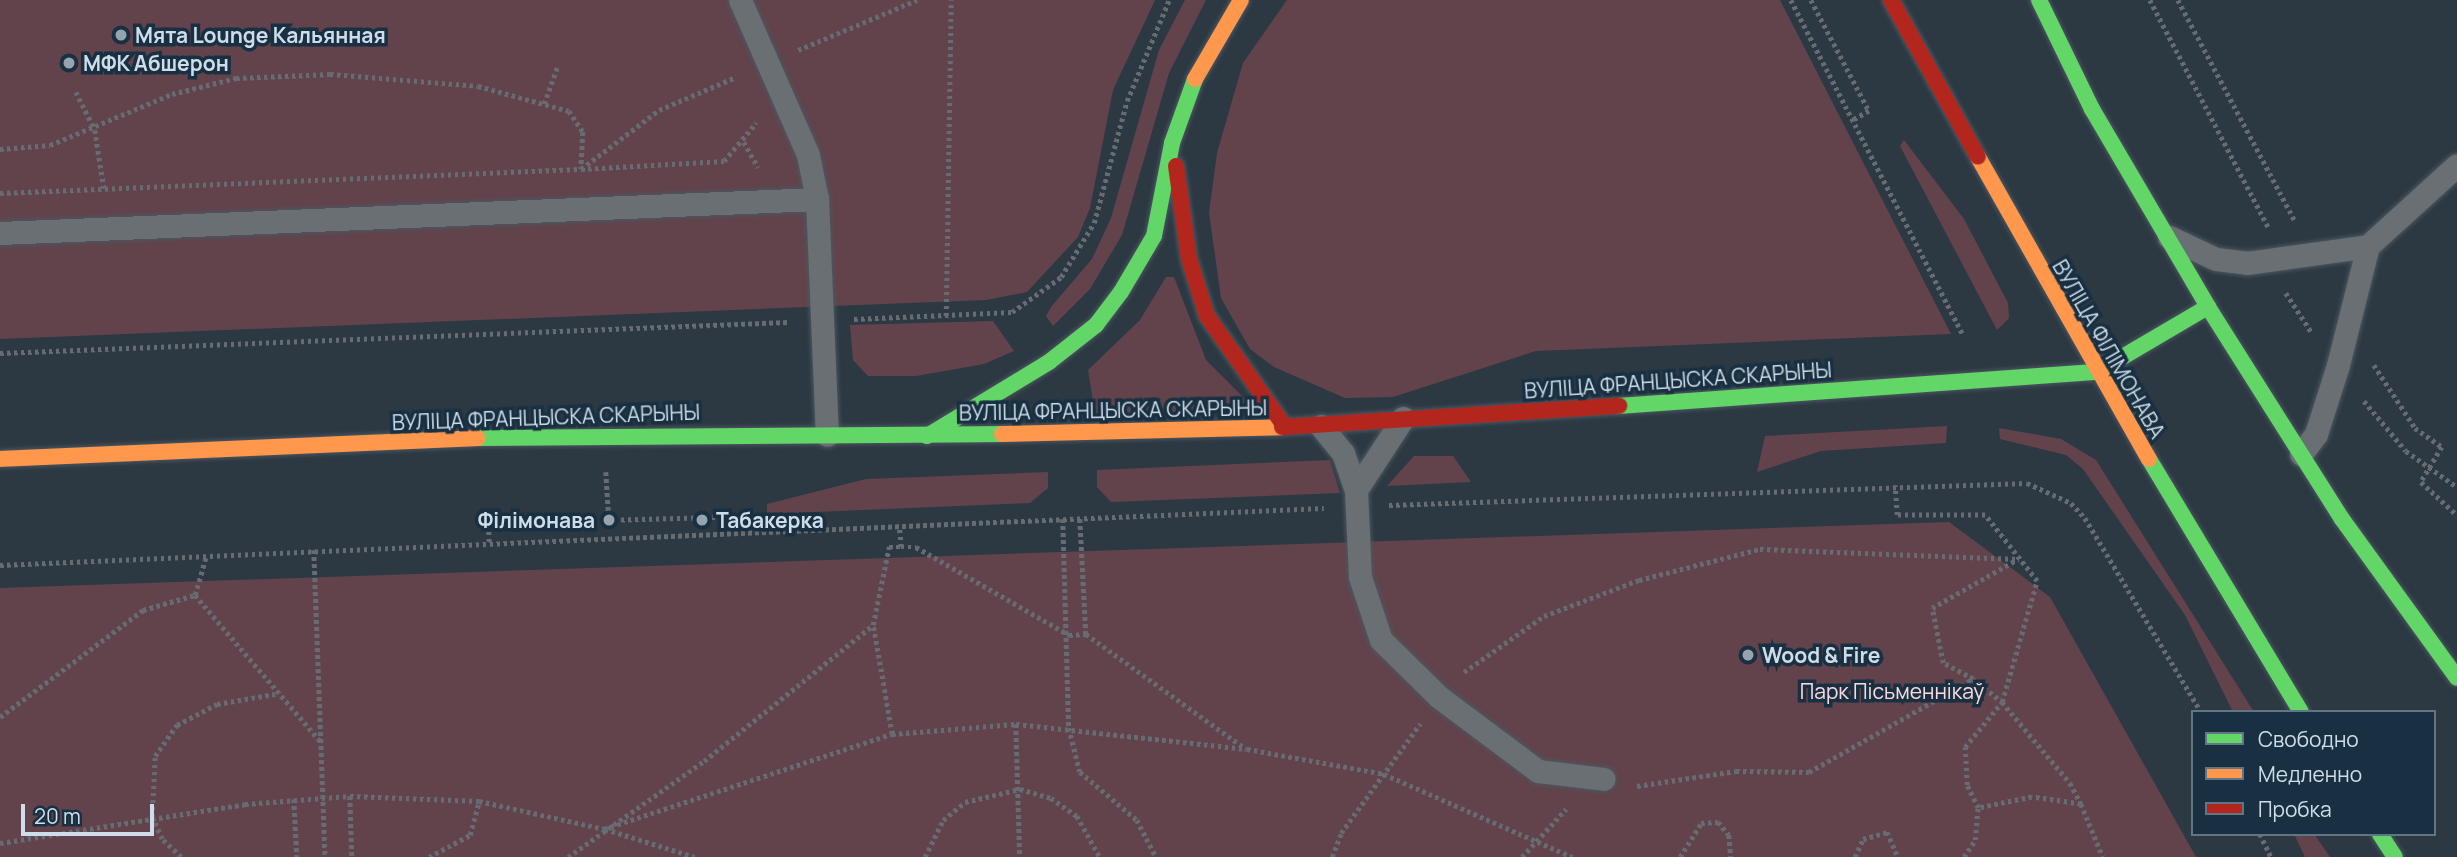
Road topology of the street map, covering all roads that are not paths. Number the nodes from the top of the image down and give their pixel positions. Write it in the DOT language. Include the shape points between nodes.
graph roads {
  1 [pos="740,0"];
  2 [pos="1241,0"];
  3 [pos="1892,0"];
  4 [pos="2039,0"];
  5 [pos="1172,143"];
  6 [pos="2457,165"];
  7 [pos="817,200"];
  8 [pos="0,233"];
  9 [pos="2163,234"];
  10 [pos="2368,246"];
  11 [pos="2208,307"];
  12 [pos="2097,372"];
  13 [pos="1403,418"];
  14 [pos="1321,426"];
  15 [pos="1285,427"];
  16 [pos="827,435"];
  17 [pos="927,436"];
  18 [pos="2301,454"];
  19 [pos="0,459"];
  20 [pos="1356,490"];
  21 [pos="2457,678"];
  22 [pos="2300,710"];
  23 [pos="1604,779"];
  24 [pos="2381,836"];
  25 [pos="2395,857"];
  1 -- 7 [label="lane" via="808,155"];
  2 -- 5 [label="main road" via="1196,76"];
  3 -- 12 [label="main road, ВУЛІЦА ФІЛІМОНАВА"];
  4 -- 9 [label="main road"];
  5 -- 15 [label="main road" via="1195,288 1222,342 1264,389"];
  5 -- 17 [label="main road" via="1154,236 1096,325"];
  6 -- 10 [label="lane"];
  7 -- 8 [label="lane"];
  7 -- 16 [label="lane"];
  9 -- 10 [label="lane" via="2216,259 2247,264"];
  9 -- 11 [label="main road"];
  10 -- 18 [label="lane" via="2349,327 2315,433"];
  11 -- 12 [label="main road, ВУЛІЦА ФРАНЦЫСКА СКАРЫНЫ"];
  11 -- 18 [label="main road"];
  12 -- 13 [label="main road, ВУЛІЦА ФРАНЦЫСКА СКАРЫНЫ"];
  12 -- 22 [label="main road, ВУЛІЦА ФІЛІМОНАВА"];
  13 -- 14 [label="main road, ВУЛІЦА ФРАНЦЫСКА СКАРЫНЫ"];
  13 -- 20 [label="lane"];
  14 -- 15 [label="main road, ВУЛІЦА ФРАНЦЫСКА СКАРЫНЫ"];
  14 -- 20 [label="lane" via="1343,453"];
  15 -- 17 [label="main road, ВУЛІЦА ФРАНЦЫСКА СКАРЫНЫ"];
  16 -- 17 [label="main road, ВУЛІЦА ФРАНЦЫСКА СКАРЫНЫ"];
  16 -- 19 [label="main road, ВУЛІЦА ФРАНЦЫСКА СКАРЫНЫ" via="603,432"];
  18 -- 21 [label="main road"];
  20 -- 23 [label="lane" via="1360,578 1373,623 1393,654 1439,697 1538,771"];
  24 -- 25 [label="main road"];
}
